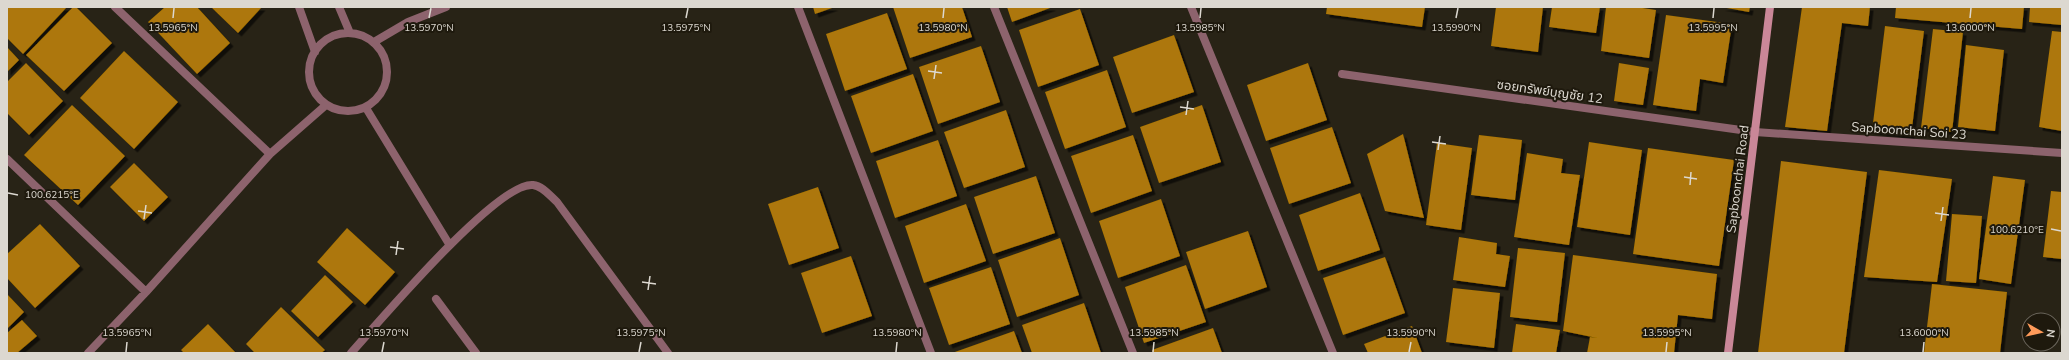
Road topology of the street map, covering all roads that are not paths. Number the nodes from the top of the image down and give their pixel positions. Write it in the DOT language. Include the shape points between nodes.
graph roads {
  1 [pos="115,7"];
  2 [pos="299,7"];
  3 [pos="339,7"];
  4 [pos="446,7"];
  5 [pos="798,7"];
  6 [pos="994,7"];
  7 [pos="1770,7"];
  8 [pos="1193,8"];
  9 [pos="350,33"];
  10 [pos="374,42"];
  11 [pos="315,52"];
  12 [pos="1342,74"];
  13 [pos="326,105"];
  14 [pos="366,108"];
  15 [pos="1755,132"];
  16 [pos="2062,153"];
  17 [pos="270,154"];
  18 [pos="7,159"];
  19 [pos="450,244"];
  20 [pos="146,292"];
  21 [pos="436,299"];
  22 [pos="88,353"];
  23 [pos="351,353"];
  24 [pos="476,353"];
  25 [pos="668,353"];
  26 [pos="931,353"];
  27 [pos="1133,353"];
  28 [pos="1333,353"];
  29 [pos="1728,353"];
  1 -- 17 [label="street"];
  2 -- 11 [label="street"];
  3 -- 9 [label="street"];
  4 -- 10 [label="street" via="408,22"];
  5 -- 26 [label="street"];
  6 -- 27 [label="street"];
  7 -- 15 [label="street, Sapboonchai Road"];
  8 -- 28 [label="street"];
  9 -- 10 [label="street"];
  9 -- 11 [label="street" via="330,37"];
  10 -- 14 [label="street" via="385,58 388,77 380,95"];
  11 -- 13 [label="street" via="309,71 313,90"];
  12 -- 15 [label="street, ซอยทรัพย์บุญชัย 12"];
  13 -- 14 [label="street" via="338,111 352,112"];
  13 -- 17 [label="street"];
  14 -- 19 [label="street"];
  15 -- 16 [label="street, Sapboonchai Soi 23"];
  15 -- 29 [label="street, Sapboonchai Road"];
  17 -- 20 [label="street"];
  18 -- 20 [label="street"];
  19 -- 23 [label="street"];
  19 -- 25 [label="street" via="475,220 518,187 533,185 545,190 557,202"];
  20 -- 22 [label="street"];
  21 -- 24 [label="street"];
}
